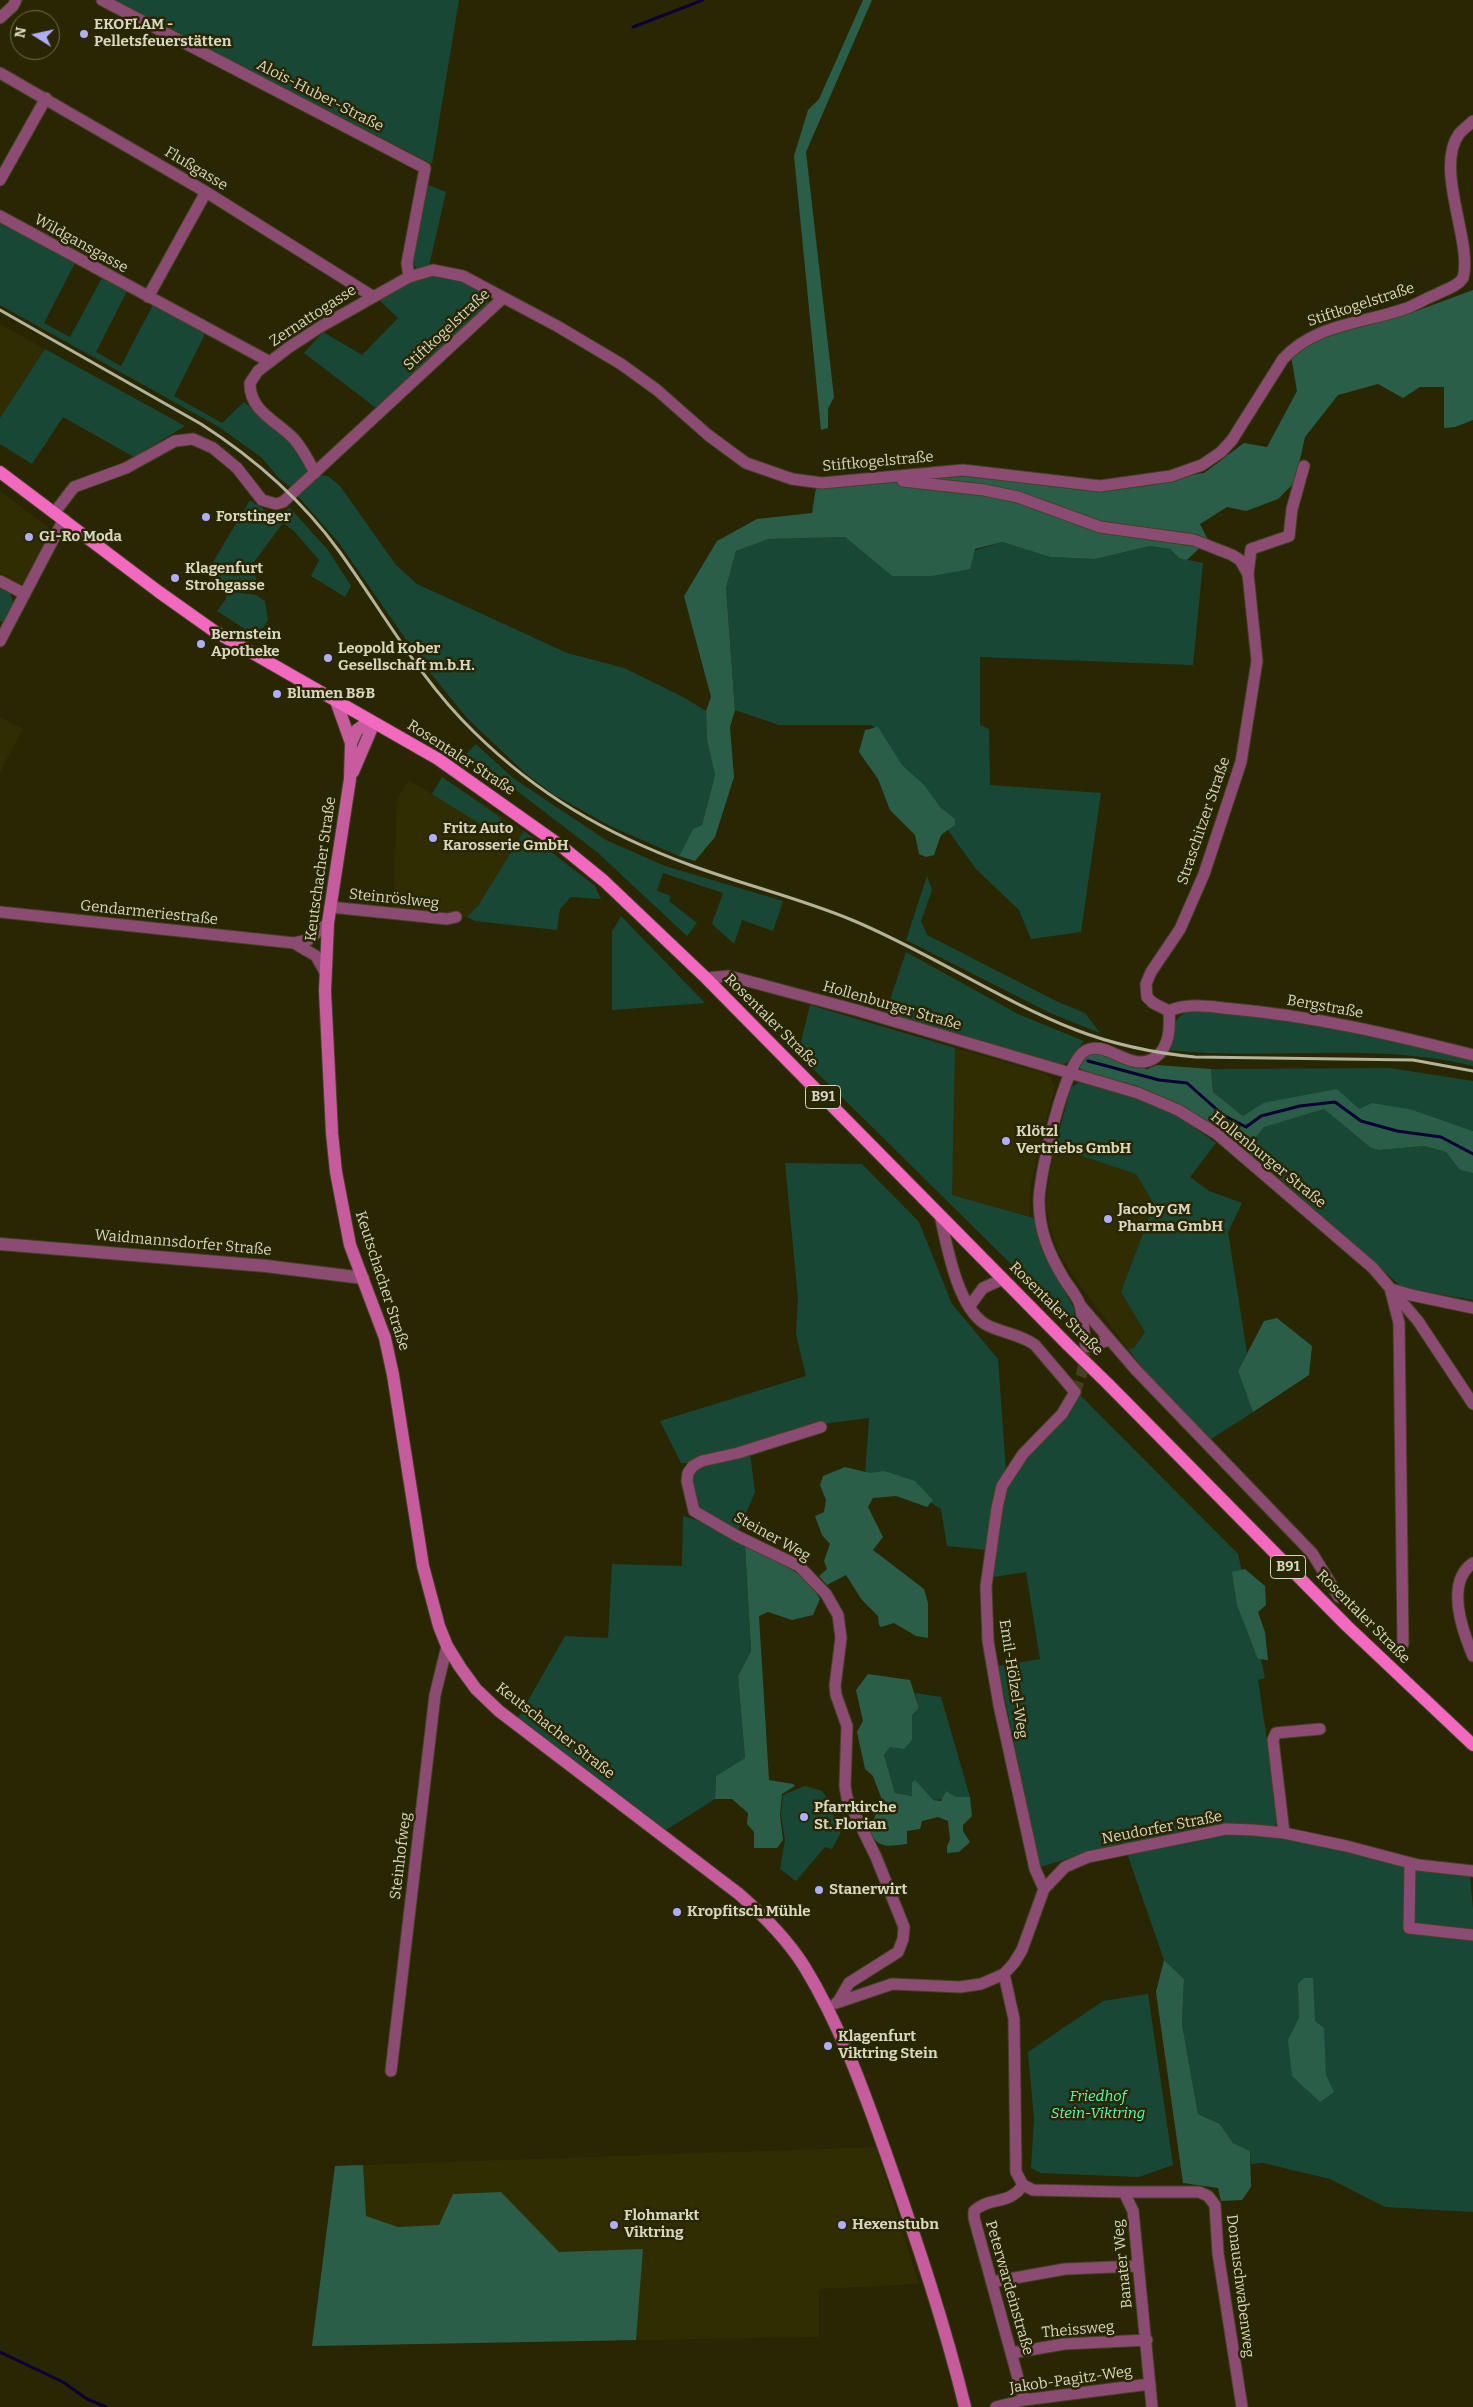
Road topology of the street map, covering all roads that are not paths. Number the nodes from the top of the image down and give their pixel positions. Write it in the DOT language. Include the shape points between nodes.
graph roads {
  1 [pos="16,0"];
  2 [pos="102,0"];
  3 [pos="0,18"];
  4 [pos="0,73"];
  5 [pos="46,98"];
  6 [pos="1473,121"];
  7 [pos="0,180"];
  8 [pos="206,192"];
  9 [pos="0,216"];
  10 [pos="409,277"];
  11 [pos="372,296"];
  12 [pos="148,297"];
  13 [pos="503,298"];
  14 [pos="270,362"];
  15 [pos="1304,466"];
  16 [pos="0,472"];
  17 [pos="315,473"];
  18 [pos="886,478"];
  19 [pos="59,516"];
  20 [pos="1251,549"];
  21 [pos="1232,555"];
  22 [pos="1248,574"];
  23 [pos="0,581"];
  24 [pos="24,594"];
  25 [pos="0,640"];
  26 [pos="336,701"];
  27 [pos="374,723"];
  28 [pos="351,743"];
  29 [pos="350,779"];
  30 [pos="330,907"];
  31 [pos="0,912"];
  32 [pos="456,917"];
  33 [pos="328,923"];
  34 [pos="301,943"];
  35 [pos="326,944"];
  36 [pos="325,972"];
  37 [pos="706,978"];
  38 [pos="1169,1011"];
  39 [pos="1473,1055"];
  40 [pos="1068,1074"];
  41 [pos="940,1215"];
  42 [pos="0,1244"];
  43 [pos="363,1278"];
  44 [pos="1003,1279"];
  45 [pos="1390,1288"];
  46 [pos="1079,1304"];
  47 [pos="969,1307"];
  48 [pos="1473,1308"];
  49 [pos="1109,1340"];
  50 [pos="1473,1404"];
  51 [pos="820,1427"];
  52 [pos="1473,1563"];
  53 [pos="1339,1597"];
  54 [pos="1403,1644"];
  55 [pos="447,1646"];
  56 [pos="1473,1656"];
  57 [pos="1320,1729"];
  58 [pos="1473,1745"];
  59 [pos="1284,1833"];
  60 [pos="1410,1863"];
  61 [pos="1473,1870"];
  62 [pos="1044,1889"];
  63 [pos="1473,1935"];
  64 [pos="1004,1974"];
  65 [pos="833,2004"];
  66 [pos="391,2071"];
  67 [pos="1023,2185"];
  68 [pos="1124,2192"];
  69 [pos="1138,2266"];
  70 [pos="992,2282"];
  71 [pos="1147,2340"];
  72 [pos="1012,2352"];
  73 [pos="1150,2384"];
  74 [pos="1024,2400"];
  75 [pos="965,2407"];
  76 [pos="996,2407"];
  77 [pos="1152,2407"];
  78 [pos="1242,2407"];
  1 -- 3 [label="street"];
  2 -- 10 [label="street, Alois-Huber-Straße" via="425,168 407,262"];
  4 -- 5 [label="street, Flußgasse"];
  5 -- 7 [label="street"];
  5 -- 8 [label="street, Flußgasse"];
  6 -- 18 [label="street, Stiftkogelstraße" via="1455,142 1453,158 1468,248 1467,269 1458,284 1407,308 1326,330 1301,342 1283,359 1232,440 1202,465 1171,476 1100,486 963,470"];
  8 -- 11 [label="street, Flußgasse"];
  8 -- 12 [label="street"];
  9 -- 12 [label="street, Wildgansgasse"];
  10 -- 11 [label="street, Zernattogasse"];
  10 -- 13 [label="street, Zernattogasse" via="433,270 447,271"];
  11 -- 14 [label="street, Zernattogasse"];
  12 -- 14 [label="street, Wildgansgasse"];
  13 -- 17 [label="street, Stiftkogelstraße"];
  13 -- 18 [label="street, Stiftkogelstraße" via="621,364 746,462 792,479 822,483"];
  14 -- 17 [label="street, Zernattogasse" via="250,383 254,400 260,411 298,444"];
  15 -- 20 [label="street" via="1292,510 1289,536"];
  16 -- 19 [label="main road, Rosentaler Straße / B91"];
  17 -- 19 [label="street, Stiftkogelstraße" via="283,502 270,504 262,500 237,468 213,448 193,439 185,440 167,445 126,468 74,487"];
  18 -- 21 [label="street" via="1018,497 1100,527 1194,540"];
  19 -- 24 [label="street"];
  19 -- 26 [label="main road, Rosentaler Straße / B91" via="201,622"];
  20 -- 21 [label="street"];
  20 -- 22 [label="street"];
  21 -- 22 [label="street" via="1240,560"];
  22 -- 38 [label="street, Straschitzer Straße" via="1257,660 1241,762 1204,874 1180,928 1146,984 1147,997"];
  23 -- 24 [label="street"];
  24 -- 25 [label="street"];
  26 -- 27 [label="main road, Rosentaler Straße / B91"];
  26 -- 28 [label="main road"];
  27 -- 28 [label="main road" via="357,730"];
  27 -- 29 [label="main road"];
  27 -- 37 [label="main road, Rosentaler Straße / B91" via="438,759 561,846 611,888"];
  28 -- 29 [label="main road"];
  29 -- 30 [label="main road, Keutschacher Straße"];
  30 -- 32 [label="street, Steinröslweg" via="447,919"];
  30 -- 33 [label="main road, Keutschacher Straße"];
  31 -- 34 [label="street, Gendarmeriestraße"];
  33 -- 34 [label="street"];
  33 -- 35 [label="main road, Keutschacher Straße"];
  34 -- 35 [label="street, Gendarmeriestraße" via="319,949"];
  34 -- 36 [label="street" via="316,956"];
  35 -- 36 [label="main road, Keutschacher Straße"];
  36 -- 43 [label="main road, Keutschacher Straße" via="336,1172 350,1245"];
  37 -- 40 [label="street, Hollenburger Straße" via="729,976 856,1010"];
  37 -- 41 [label="main road, Rosentaler Straße / B91"];
  38 -- 39 [label="street, Bergstraße" via="1192,1005 1264,1012 1338,1023"];
  38 -- 40 [label="street" via="1170,1030 1158,1056 1148,1062 1137,1062 1090,1048 1078,1056"];
  40 -- 45 [label="street, Hollenburger Straße" via="1138,1093 1178,1110 1217,1134 1373,1268"];
  40 -- 46 [label="street" via="1041,1181 1040,1216 1050,1256"];
  41 -- 44 [label="main road, Rosentaler Straße / B91"];
  41 -- 47 [label="street, Emil-Hölzel-Weg" via="961,1291"];
  42 -- 43 [label="street, Waidmannsdorfer Straße" via="266,1266"];
  43 -- 55 [label="main road, Keutschacher Straße" via="385,1338 423,1566"];
  44 -- 47 [label="street" via="983,1288"];
  44 -- 58 [label="main road, Rosentaler Straße / B91, bridge" via="1347,1626"];
  45 -- 48 [label="street"];
  45 -- 50 [label="street" via="1418,1321"];
  45 -- 54 [label="street, Hollenburger Straße" via="1400,1324"];
  46 -- 49 [label="street"];
  46 -- 49 [label="street" via="1086,1346"];
  47 -- 62 [label="street, Emil-Hölzel-Weg" via="992,1328 1029,1341 1074,1392 1062,1414 1023,1454 1002,1486 986,1586 988,1641 999,1705 1035,1869"];
  49 -- 53 [label="street" via="1312,1553"];
  51 -- 65 [label="street, Steiner Weg" via="702,1461 693,1466 687,1480 694,1511 799,1566 826,1594 838,1615 841,1638 835,1686 847,1726 845,1786 904,1927 898,1952 849,1983"];
  52 -- 56 [label="street" via="1459,1579 1458,1590 1462,1623"];
  55 -- 65 [label="main road, Keutschacher Straße" via="476,1689 499,1711 761,1913"];
  55 -- 66 [label="street, Steinhofweg" via="435,1694"];
  57 -- 59 [label="street" via="1276,1732 1273,1740"];
  59 -- 60 [label="street, Neudorfer Straße"];
  59 -- 62 [label="street, Neudorfer Straße" via="1226,1829 1088,1857 1065,1867"];
  60 -- 61 [label="street, Neudorfer Straße"];
  60 -- 63 [label="street" via="1409,1928"];
  62 -- 64 [label="street" via="1022,1950"];
  64 -- 65 [label="street" via="981,1984 960,1987 892,1984"];
  64 -- 67 [label="street" via="1014,2019 1016,2172"];
  65 -- 75 [label="main road, Keutschacher Straße" via="916,2239"];
  67 -- 68 [label="street" via="1032,2190"];
  67 -- 70 [label="street, Peterwardeinstraße" via="1011,2198 981,2205 974,2211"];
  68 -- 69 [label="street, Banater Weg" via="1133,2211"];
  68 -- 78 [label="street, Donauschwabenweg" via="1199,2192 1208,2196 1215,2205 1218,2253"];
  69 -- 70 [label="street" via="1065,2269"];
  69 -- 71 [label="street, Banater Weg"];
  70 -- 72 [label="street, Peterwardeinstraße"];
  71 -- 72 [label="street, Theissweg" via="1064,2344"];
  71 -- 73 [label="street, Banater Weg"];
  72 -- 74 [label="street, Peterwardeinstraße"];
  73 -- 74 [label="street, Jakob-Pagitz-Weg"];
  73 -- 77 [label="street, Banater Weg"];
  74 -- 76 [label="street, Jakob-Pagitz-Weg"];
}
